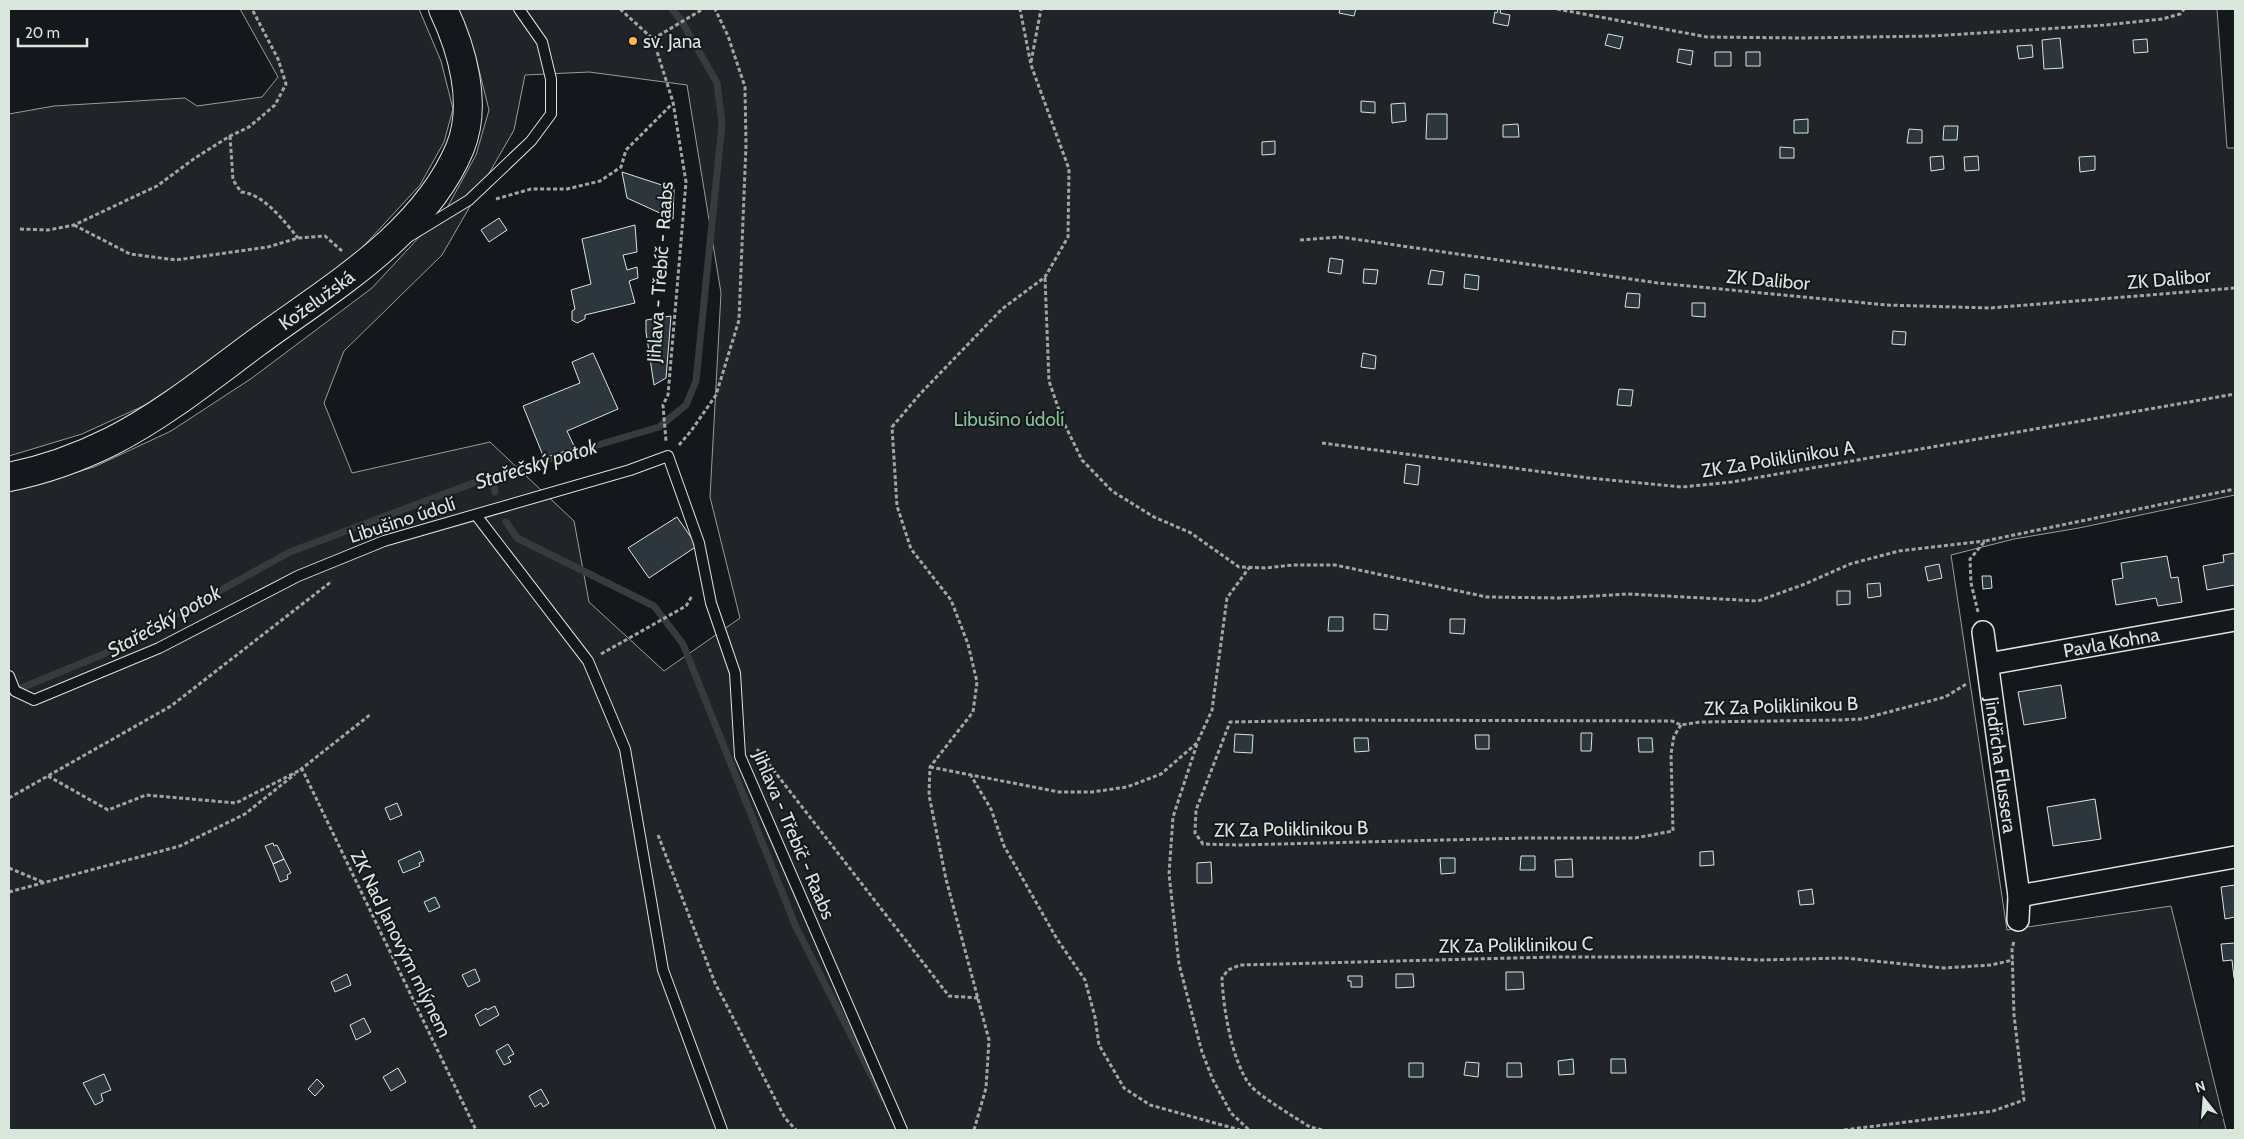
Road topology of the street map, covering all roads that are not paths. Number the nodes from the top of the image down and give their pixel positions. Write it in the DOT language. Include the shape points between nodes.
graph roads {
  1 [pos="443,9"];
  2 [pos="519,9"];
  3 [pos="356,269"];
  4 [pos="668,456"];
  5 [pos="9,477"];
  6 [pos="476,515"];
  7 [pos="2235,620"];
  8 [pos="1983,632"];
  9 [pos="1988,664"];
  10 [pos="9,676"];
  11 [pos="2235,857"];
  12 [pos="2019,896"];
  13 [pos="2016,926"];
  14 [pos="722,1130"];
  15 [pos="902,1130"];
  1 -- 3 [label="main road, Koželužská" via="459,54 467,95 464,135 448,172 416,216"];
  2 -- 3 [label="lane" via="542,42 551,79 551,114 531,140 469,200"];
  3 -- 5 [label="main road, Koželužská" via="135,428 89,452"];
  4 -- 6 [label="lane, Libušino údolí"];
  4 -- 15 [label="lane, Jihlava - Třebíč - Raabs" via="699,543 710,603 735,673 740,756"];
  6 -- 10 [label="lane, Libušino údolí" via="384,541 298,576 159,648 34,700 15,691"];
  6 -- 14 [label="lane" via="588,661 625,749 664,970"];
  7 -- 9 [label="street, Pavla Kohna"];
  8 -- 9 [label="street, Jindřicha Flussera"];
  9 -- 12 [label="street, Jindřicha Flussera"];
  11 -- 12 [label="street"];
  12 -- 13 [label="street, Jindřicha Flussera"];
}
